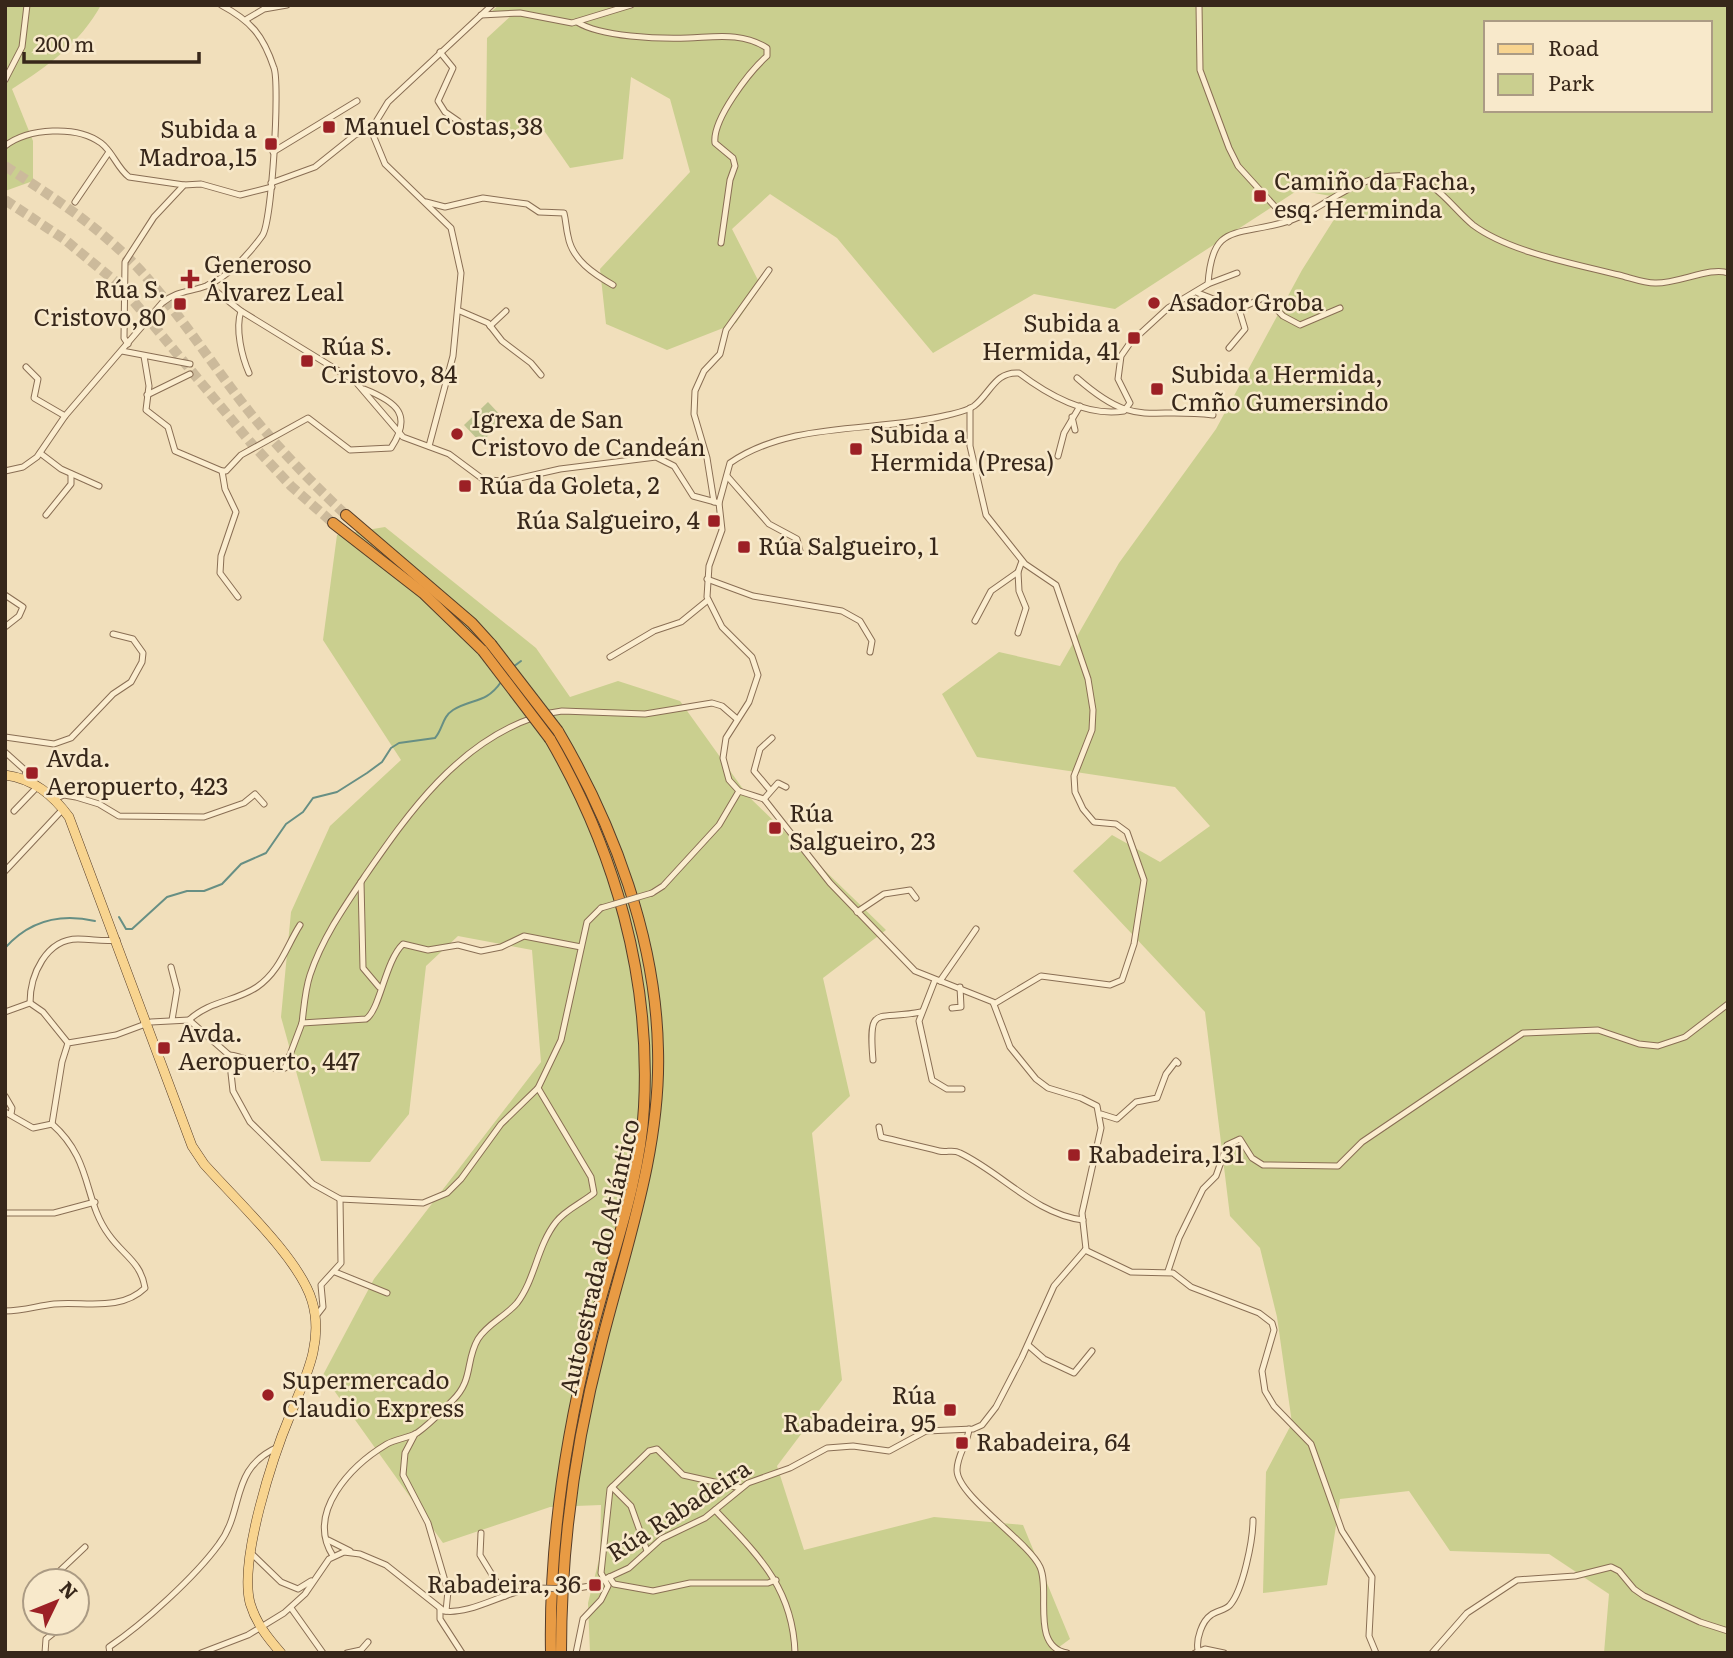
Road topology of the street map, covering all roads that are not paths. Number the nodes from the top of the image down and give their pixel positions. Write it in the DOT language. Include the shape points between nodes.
graph roads {
  1 [pos="27,5"];
  2 [pos="221,5"];
  3 [pos="287,5"];
  4 [pos="492,5"];
  5 [pos="631,5"];
  6 [pos="1199,5"];
  7 [pos="481,15"];
  8 [pos="247,19"];
  9 [pos="577,22"];
  10 [pos="440,52"];
  11 [pos="5,80"];
  12 [pos="358,101"];
  13 [pos="458,121"];
  14 [pos="371,130"];
  15 [pos="5,146"];
  16 [pos="109,152"];
  17 [pos="273,152"];
  18 [pos="184,185"];
  19 [pos="271,185"];
  20 [pos="75,202"];
  21 [pos="426,202"];
  22 [pos="1289,222"];
  23 [pos="721,243"];
  24 [pos="769,270"];
  25 [pos="1237,273"];
  26 [pos="1728,273"];
  27 [pos="1208,284"];
  28 [pos="208,285"];
  29 [pos="614,285"];
  30 [pos="1198,293"];
  31 [pos="1340,308"];
  32 [pos="1239,309"];
  33 [pos="241,311"];
  34 [pos="460,311"];
  35 [pos="506,311"];
  36 [pos="490,326"];
  37 [pos="128,344"];
  38 [pos="1229,348"];
  39 [pos="122,351"];
  40 [pos="145,356"];
  41 [pos="190,364"];
  42 [pos="26,367"];
  43 [pos="249,373"];
  44 [pos="190,374"];
  45 [pos="541,375"];
  46 [pos="1077,378"];
  47 [pos="364,389"];
  48 [pos="147,395"];
  49 [pos="1080,406"];
  50 [pos="970,408"];
  51 [pos="1124,411"];
  52 [pos="65,415"];
  53 [pos="1213,415"];
  54 [pos="1072,417"];
  55 [pos="1075,430"];
  56 [pos="399,433"];
  57 [pos="429,446"];
  58 [pos="40,453"];
  59 [pos="1058,456"];
  60 [pos="5,471"];
  61 [pos="222,471"];
  62 [pos="71,474"];
  63 [pos="727,476"];
  64 [pos="99,486"];
  65 [pos="717,503"];
  66 [pos="46,515"];
  67 [pos="346,515"];
  68 [pos="332,523"];
  69 [pos="800,551"];
  70 [pos="1022,561"];
  71 [pos="1018,572"];
  72 [pos="707,579"];
  73 [pos="5,594"];
  74 [pos="238,597"];
  75 [pos="708,600"];
  76 [pos="975,621"];
  77 [pos="5,627"];
  78 [pos="1018,633"];
  79 [pos="113,634"];
  80 [pos="487,648"];
  81 [pos="870,652"];
  82 [pos="610,657"];
  83 [pos="737,719"];
  84 [pos="554,735"];
  85 [pos="5,737"];
  86 [pos="772,738"];
  87 [pos="5,752"];
  88 [pos="5,775"];
  89 [pos="24,779"];
  90 [pos="38,786"];
  91 [pos="786,787"];
  92 [pos="770,790"];
  93 [pos="739,791"];
  94 [pos="54,799"];
  95 [pos="764,799"];
  96 [pos="264,804"];
  97 [pos="63,809"];
  98 [pos="14,811"];
  99 [pos="5,872"];
  100 [pos="361,882"];
  101 [pos="916,898"];
  102 [pos="857,912"];
  103 [pos="300,925"];
  104 [pos="976,929"];
  105 [pos="117,940"];
  106 [pos="581,947"];
  107 [pos="171,967"];
  108 [pos="938,981"];
  109 [pos="379,987"];
  110 [pos="960,988"];
  111 [pos="30,1003"];
  112 [pos="994,1004"];
  113 [pos="1728,1004"];
  114 [pos="952,1008"];
  115 [pos="5,1012"];
  116 [pos="921,1012"];
  117 [pos="172,1020"];
  118 [pos="189,1020"];
  119 [pos="302,1023"];
  120 [pos="146,1024"];
  121 [pos="68,1043"];
  122 [pos="229,1055"];
  123 [pos="873,1060"];
  124 [pos="1178,1063"];
  125 [pos="538,1088"];
  126 [pos="962,1089"];
  127 [pos="5,1096"];
  128 [pos="1100,1112"];
  129 [pos="8,1113"];
  130 [pos="52,1124"];
  131 [pos="879,1127"];
  132 [pos="340,1199"];
  133 [pos="95,1202"];
  134 [pos="5,1213"];
  135 [pos="1083,1220"];
  136 [pos="1086,1250"];
  137 [pos="1168,1271"];
  138 [pos="335,1272"];
  139 [pos="387,1293"];
  140 [pos="5,1311"];
  141 [pos="316,1316"];
  142 [pos="1028,1345"];
  143 [pos="1092,1352"];
  144 [pos="969,1429"];
  145 [pos="415,1434"];
  146 [pos="278,1447"];
  147 [pos="612,1487"];
  148 [pos="741,1488"];
  149 [pos="715,1510"];
  150 [pos="1254,1520"];
  151 [pos="481,1533"];
  152 [pos="327,1540"];
  153 [pos="85,1548"];
  154 [pos="648,1551"];
  155 [pos="250,1552"];
  156 [pos="352,1553"];
  157 [pos="332,1556"];
  158 [pos="64,1567"];
  159 [pos="607,1578"];
  160 [pos="314,1580"];
  161 [pos="776,1580"];
  162 [pos="505,1596"];
  163 [pos="291,1608"];
  164 [pos="443,1610"];
  165 [pos="261,1628"];
  166 [pos="1728,1630"];
  167 [pos="368,1642"];
  168 [pos="1196,1651"];
  169 [pos="110,1653"];
  170 [pos="201,1653"];
  171 [pos="281,1653"];
  172 [pos="323,1653"];
  173 [pos="347,1653"];
  174 [pos="463,1653"];
  175 [pos="551,1653"];
  176 [pos="561,1653"];
  177 [pos="576,1653"];
  178 [pos="795,1653"];
  179 [pos="1067,1653"];
  180 [pos="1224,1653"];
  181 [pos="1376,1653"];
  182 [pos="1432,1653"];
  1 -- 11 [label="street" via="22,47"];
  2 -- 8 [label="street"];
  3 -- 8 [label="street" via="264,9"];
  4 -- 7 [label="street"];
  5 -- 9 [label="street"];
  6 -- 22 [label="street" via="1200,70 1229,148 1238,166"];
  7 -- 9 [label="street" via="520,13"];
  7 -- 10 [label="street"];
  8 -- 17 [label="street" via="277,76"];
  9 -- 23 [label="street" via="626,34 732,36 767,48 767,56 722,113 713,133 715,143 736,166"];
  10 -- 13 [label="street" via="453,68 438,101"];
  10 -- 14 [label="street" via="388,102"];
  12 -- 17 [label="street"];
  14 -- 19 [label="street" via="355,135 315,167"];
  14 -- 21 [label="street" via="382,161"];
  15 -- 16 [label="street" via="32,133 70,132 102,144"];
  16 -- 18 [label="street" via="129,177"];
  16 -- 20 [label="street"];
  17 -- 19 [label="street"];
  18 -- 19 [label="street" via="201,184 240,195"];
  18 -- 37 [label="street" via="154,217 125,262 124,338"];
  19 -- 28 [label="street" via="264,233"];
  21 -- 29 [label="street" via="445,207 483,198 564,213 576,255 590,271"];
  21 -- 34 [label="street" via="453,233 461,273"];
  22 -- 26 [label="street" via="1358,184 1406,176 1430,184 1474,226 1504,242 1580,265 1654,284 1681,282 1720,270"];
  22 -- 27 [label="street" via="1238,231 1220,240 1210,256"];
  24 -- 65 [label="street" via="726,330 720,354 704,371 695,391 694,414"];
  25 -- 27 [label="street"];
  27 -- 30 [label="street"];
  28 -- 33 [label="street"];
  28 -- 37 [label="street" via="167,299"];
  30 -- 32 [label="street"];
  30 -- 51 [label="street" via="1168,308 1121,356 1118,379 1130,403"];
  31 -- 32 [label="street" via="1300,325 1283,316 1265,297"];
  32 -- 38 [label="street" via="1245,329"];
  33 -- 43 [label="street" via="243,358"];
  33 -- 47 [label="street"];
  34 -- 36 [label="street" via="482,318"];
  34 -- 57 [label="street"];
  35 -- 36 [label="street"];
  36 -- 45 [label="street"];
  37 -- 39 [label="street"];
  39 -- 40 [label="street"];
  39 -- 52 [label="street"];
  40 -- 41 [label="street"];
  40 -- 48 [label="street"];
  42 -- 52 [label="street" via="38,379 34,398"];
  44 -- 48 [label="street"];
  46 -- 51 [label="street" via="1102,400"];
  47 -- 56 [label="street"];
  47 -- 56 [label="street" via="396,407 402,418"];
  48 -- 61 [label="street" via="146,410 168,428 175,452"];
  49 -- 50 [label="street" via="1011,372 1003,374"];
  49 -- 51 [label="street" via="1110,414"];
  49 -- 54 [label="street"];
  50 -- 63 [label="street" via="922,421 787,437 745,453 730,463"];
  50 -- 70 [label="street" via="970,446 986,515"];
  51 -- 53 [label="street"];
  52 -- 58 [label="street"];
  54 -- 55 [label="street"];
  54 -- 59 [label="street"];
  56 -- 57 [label="street"];
  56 -- 61 [label="street" via="391,448 350,450 313,421 303,419"];
  57 -- 65 [label="street" via="449,454 484,480 496,482 656,457 674,466 693,496"];
  58 -- 60 [label="street" via="27,464"];
  58 -- 62 [label="street"];
  61 -- 74 [label="street" via="236,512 220,573"];
  62 -- 64 [label="street"];
  62 -- 66 [label="street" via="71,484"];
  63 -- 65 [label="street"];
  63 -- 69 [label="street" via="769,524 797,539"];
  65 -- 72 [label="street" via="722,530"];
  67 -- 80 [label="highway, Autoestrada do Atlántico" via="472,623"];
  68 -- 80 [label="highway, Autoestrada do Atlántico"];
  70 -- 71 [label="street"];
  70 -- 112 [label="street" via="1056,585 1088,679 1092,730 1074,776 1076,792 1094,822 1116,824 1127,832 1144,880 1134,944 1122,980 1110,985 1041,976"];
  71 -- 76 [label="street" via="991,591"];
  71 -- 78 [label="street" via="1026,608"];
  72 -- 75 [label="street"];
  72 -- 81 [label="street" via="753,596 852,615 872,641"];
  73 -- 77 [label="street" via="23,607"];
  75 -- 82 [label="street" via="681,622 654,631"];
  75 -- 83 [label="street" via="722,627 746,650 757,669 752,695"];
  79 -- 85 [label="street" via="133,639 143,653 131,682 61,743"];
  80 -- 84 [label="highway, Autoestrada do Atlántico, bridge"];
  83 -- 93 [label="street" via="726,738 723,758 729,780"];
  83 -- 100 [label="street" via="712,703 645,714 550,712 525,721 482,744 431,789"];
  84 -- 175 [label="highway, Autoestrada do Atlántico" via="618,892 637,971 645,1109 635,1168 567,1442 556,1526"];
  84 -- 176 [label="highway, Autoestrada do Atlántico" via="588,785 629,889 650,969 658,1050 646,1171 579,1438 565,1553"];
  86 -- 92 [label="street" via="760,749 754,771"];
  87 -- 89 [label="street" via="26,771"];
  88 -- 89 [label="main road"];
  89 -- 90 [label="main road"];
  90 -- 94 [label="main road"];
  90 -- 98 [label="street"];
  91 -- 92 [label="street" via="778,783"];
  92 -- 95 [label="street"];
  93 -- 95 [label="street"];
  93 -- 106 [label="street, bridge" via="719,825 663,886 601,908 587,922"];
  94 -- 96 [label="street" via="76,797 128,817 213,816 255,794"];
  94 -- 97 [label="main road"];
  95 -- 102 [label="street"];
  97 -- 99 [label="street"];
  97 -- 105 [label="main road" via="79,837"];
  100 -- 109 [label="street" via="363,968"];
  100 -- 119 [label="street" via="310,972"];
  101 -- 102 [label="street" via="910,890 884,894"];
  102 -- 108 [label="street" via="915,971"];
  103 -- 118 [label="street" via="281,964 263,983 206,1006"];
  104 -- 108 [label="street"];
  105 -- 111 [label="street" via="78,939 45,954"];
  105 -- 120 [label="main road"];
  106 -- 109 [label="street" via="524,936 481,951 458,945 428,950 403,944"];
  106 -- 125 [label="street" via="561,1040"];
  107 -- 117 [label="street" via="177,990"];
  108 -- 110 [label="street"];
  108 -- 116 [label="street"];
  109 -- 119 [label="street" via="374,1011 366,1019"];
  110 -- 112 [label="street"];
  110 -- 114 [label="street" via="961,1007"];
  111 -- 115 [label="street"];
  111 -- 121 [label="street"];
  112 -- 128 [label="street" via="1010,1047 1036,1079 1048,1088 1089,1101"];
  113 -- 137 [label="street" via="1685,1037 1658,1046 1598,1030 1524,1032 1362,1142 1338,1166 1262,1165 1241,1139 1236,1139 1227,1145 1216,1176 1203,1189"];
  116 -- 123 [label="street" via="876,1019"];
  116 -- 126 [label="street" via="921,1038 932,1080 939,1087"];
  117 -- 118 [label="street"];
  117 -- 120 [label="street"];
  118 -- 122 [label="street"];
  119 -- 122 [label="street" via="285,1068"];
  120 -- 121 [label="street" via="116,1035"];
  120 -- 141 [label="main road" via="195,1152 293,1266 307,1287"];
  121 -- 130 [label="street"];
  122 -- 132 [label="street" via="233,1091 250,1122 313,1184"];
  124 -- 128 [label="street" via="1166,1074 1157,1098 1136,1101 1117,1119"];
  125 -- 132 [label="street" via="501,1124 447,1193 423,1203"];
  125 -- 145 [label="street" via="591,1177 594,1193 558,1219 519,1300 477,1341 461,1393"];
  127 -- 129 [label="street" via="12,1108"];
  128 -- 135 [label="street"];
  129 -- 130 [label="street" via="33,1128"];
  130 -- 133 [label="street" via="78,1156"];
  131 -- 135 [label="street" via="881,1137 958,1152 1021,1194 1059,1214"];
  132 -- 138 [label="street" via="343,1244"];
  133 -- 134 [label="street" via="54,1213"];
  133 -- 140 [label="street" via="109,1235 138,1266 142,1291 118,1303 63,1303"];
  135 -- 136 [label="street"];
  136 -- 137 [label="street" via="1131,1272"];
  136 -- 142 [label="street" via="1054,1286"];
  137 -- 181 [label="street" via="1191,1287 1259,1313 1272,1323 1262,1371 1265,1391 1311,1444 1338,1523 1372,1577 1369,1636"];
  138 -- 139 [label="street"];
  138 -- 141 [label="street" via="321,1285 323,1307"];
  141 -- 146 [label="main road" via="314,1354"];
  142 -- 143 [label="street" via="1044,1359 1074,1373"];
  142 -- 144 [label="street" via="989,1418"];
  144 -- 148 [label="street, Rúa Rabadeira" via="926,1431 889,1451 827,1448"];
  144 -- 179 [label="street" via="958,1476 1034,1556 1044,1578 1045,1632 1053,1645"];
  145 -- 152 [label="street" via="389,1443 340,1485 326,1512"];
  145 -- 164 [label="street" via="405,1454 403,1475 428,1523 448,1591"];
  146 -- 155 [label="main road"];
  146 -- 169 [label="street" via="242,1478 218,1546 140,1625 111,1644"];
  147 -- 148 [label="street" via="649,1451 657,1449 683,1475"];
  147 -- 154 [label="street" via="631,1506"];
  147 -- 159 [label="street" via="601,1573"];
  148 -- 149 [label="street, Rúa Rabadeira"];
  149 -- 154 [label="street, Rúa Rabadeira"];
  149 -- 161 [label="street"];
  150 -- 168 [label="street" via="1245,1570 1230,1605 1206,1620"];
  151 -- 162 [label="street" via="480,1555"];
  152 -- 156 [label="street"];
  152 -- 157 [label="street"];
  153 -- 158 [label="street"];
  154 -- 159 [label="street, Rúa Rabadeira" via="629,1568"];
  155 -- 160 [label="street" via="288,1586 299,1589"];
  155 -- 165 [label="main road" via="248,1588"];
  156 -- 157 [label="street"];
  156 -- 164 [label="street" via="373,1558 398,1573"];
  157 -- 160 [label="street"];
  159 -- 161 [label="street" via="646,1591 690,1583"];
  159 -- 162 [label="street, Rúa Rabadeira, bridge" via="572,1589 524,1588"];
  159 -- 177 [label="street" via="605,1593 583,1619"];
  160 -- 163 [label="street"];
  161 -- 178 [label="street" via="786,1598"];
  162 -- 164 [label="street, Rúa Rabadeira"];
  163 -- 165 [label="street"];
  163 -- 172 [label="street"];
  164 -- 174 [label="street" via="440,1619"];
  165 -- 170 [label="street"];
  165 -- 171 [label="main road"];
  166 -- 182 [label="street" via="1644,1596 1615,1568 1517,1580 1459,1620"];
  167 -- 173 [label="street" via="362,1650"];
  168 -- 180 [label="street"];
}
